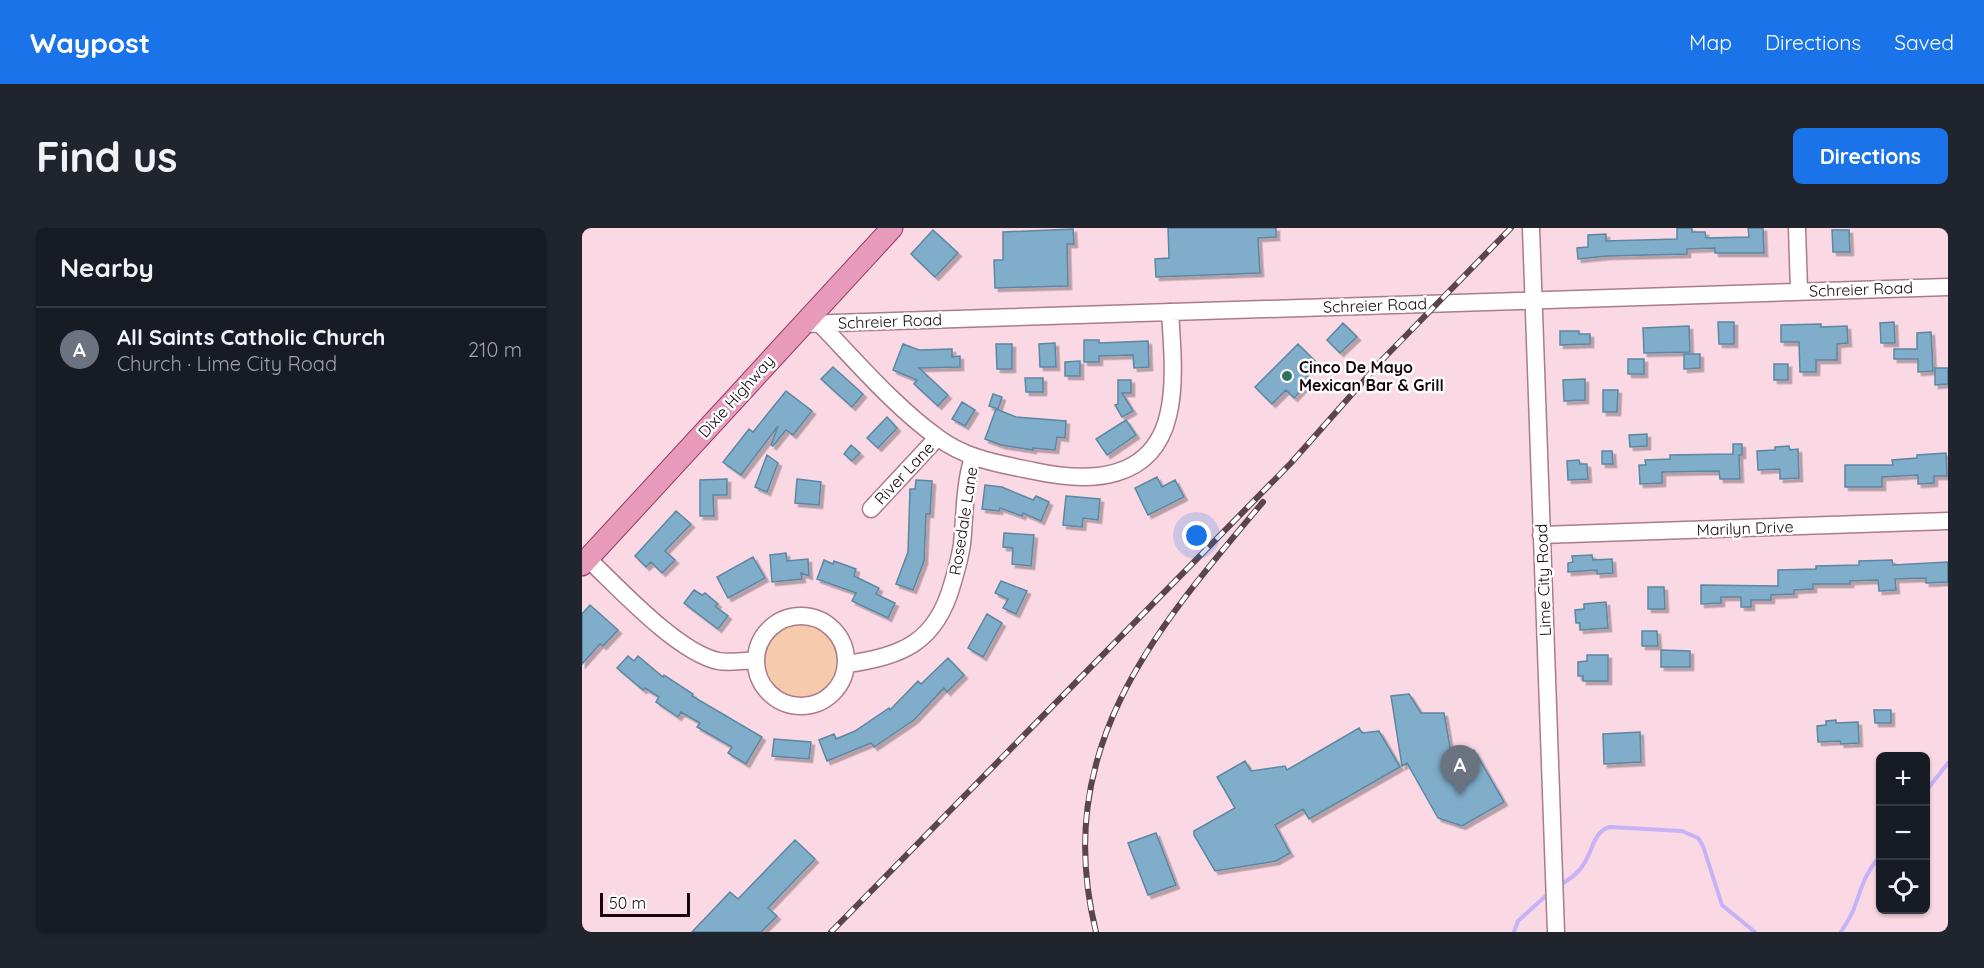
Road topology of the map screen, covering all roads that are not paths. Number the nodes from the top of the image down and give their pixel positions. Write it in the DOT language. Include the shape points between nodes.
graph roads {
  1 [pos="892,228"];
  2 [pos="1531,228"];
  3 [pos="1797,228"];
  4 [pos="1948,287"];
  5 [pos="1799,291"];
  6 [pos="1534,300"];
  7 [pos="1170,312"];
  8 [pos="811,323"];
  9 [pos="937,438"];
  10 [pos="973,457"];
  11 [pos="871,509"];
  12 [pos="1948,521"];
  13 [pos="1541,535"];
  14 [pos="585,562"];
  15 [pos="755,660"];
  16 [pos="846,664"];
  17 [pos="1556,932"];
  1 -- 8 [label="main road, Dixie Highway"];
  2 -- 6 [label="street, Lime City Road"];
  3 -- 5 [label="street"];
  4 -- 5 [label="street, Schreier Road"];
  5 -- 6 [label="street, Schreier Road"];
  6 -- 7 [label="street, Schreier Road"];
  6 -- 13 [label="street, Lime City Road"];
  7 -- 8 [label="street, Schreier Road"];
  7 -- 10 [label="street" via="1168,417 1158,442 1146,456 1113,475 1086,478 1042,473"];
  8 -- 9 [label="street"];
  8 -- 14 [label="main road, Dixie Highway"];
  9 -- 10 [label="street"];
  9 -- 11 [label="street, River Lane"];
  10 -- 16 [label="street, Rosedale Lane" via="960,560 940,618 906,649"];
  12 -- 13 [label="street, Marilyn Drive"];
  13 -- 17 [label="street, Lime City Road"];
  14 -- 15 [label="street" via="687,647 719,661"];
  15 -- 16 [label="street" via="760,681 772,696 797,706 816,704 832,694"];
  15 -- 16 [label="street" via="770,628 793,616 803,616 816,618 834,630 843,644"];
}
